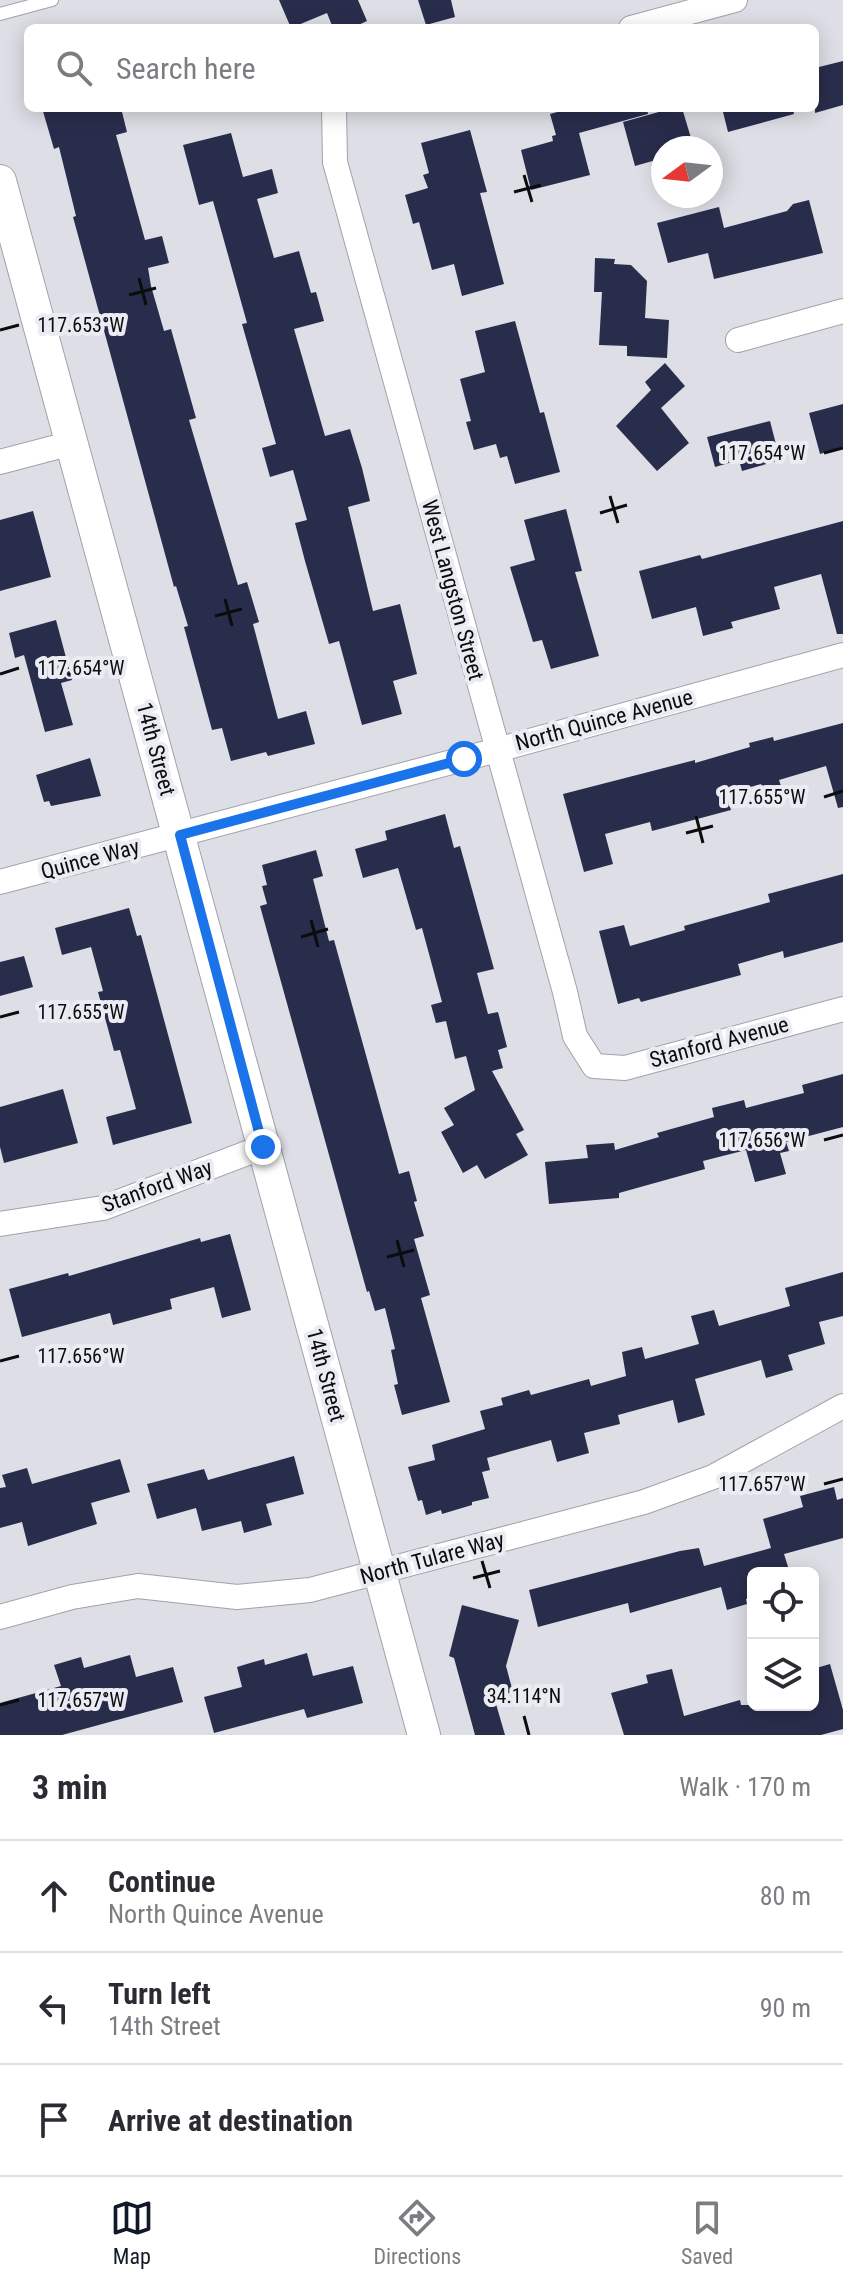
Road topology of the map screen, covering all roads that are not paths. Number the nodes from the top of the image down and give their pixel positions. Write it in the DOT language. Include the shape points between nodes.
graph roads {
  1 [pos="52,0"];
  2 [pos="735,0"];
  3 [pos="0,14"];
  4 [pos="646,24"];
  5 [pos="334,112"];
  6 [pos="0,181"];
  7 [pos="843,311"];
  8 [pos="738,340"];
  9 [pos="72,443"];
  10 [pos="0,462"];
  11 [pos="843,655"];
  12 [pos="497,750"];
  13 [pos="180,835"];
  14 [pos="0,882"];
  15 [pos="843,1009"];
  16 [pos="594,1066"];
  17 [pos="263,1147"];
  18 [pos="0,1224"];
  19 [pos="843,1406"];
  20 [pos="380,1571"];
  21 [pos="0,1617"];
  22 [pos="424,1735"];
  1 -- 3 [label="lane"];
  2 -- 4 [label="street"];
  5 -- 12 [label="street, West Langston Street" via="335,162"];
  6 -- 9 [label="street, 14th Street"];
  7 -- 8 [label="street"];
  9 -- 10 [label="street"];
  9 -- 13 [label="street, 14th Street"];
  11 -- 12 [label="street, North Quince Avenue"];
  12 -- 13 [label="street, North Quince Avenue"];
  12 -- 16 [label="street, West Langston Street" via="575,1036"];
  13 -- 14 [label="street, Quince Way"];
  13 -- 17 [label="street, 14th Street"];
  15 -- 16 [label="street, Stanford Avenue" via="625,1068"];
  17 -- 18 [label="street, Stanford Way" via="103,1208"];
  17 -- 20 [label="street, 14th Street"];
  19 -- 20 [label="street, North Tulare Way" via="713,1477 644,1502"];
  20 -- 21 [label="street, North Tulare Way" via="310,1590 237,1597 138,1586"];
  20 -- 22 [label="street, 14th Street"];
}
